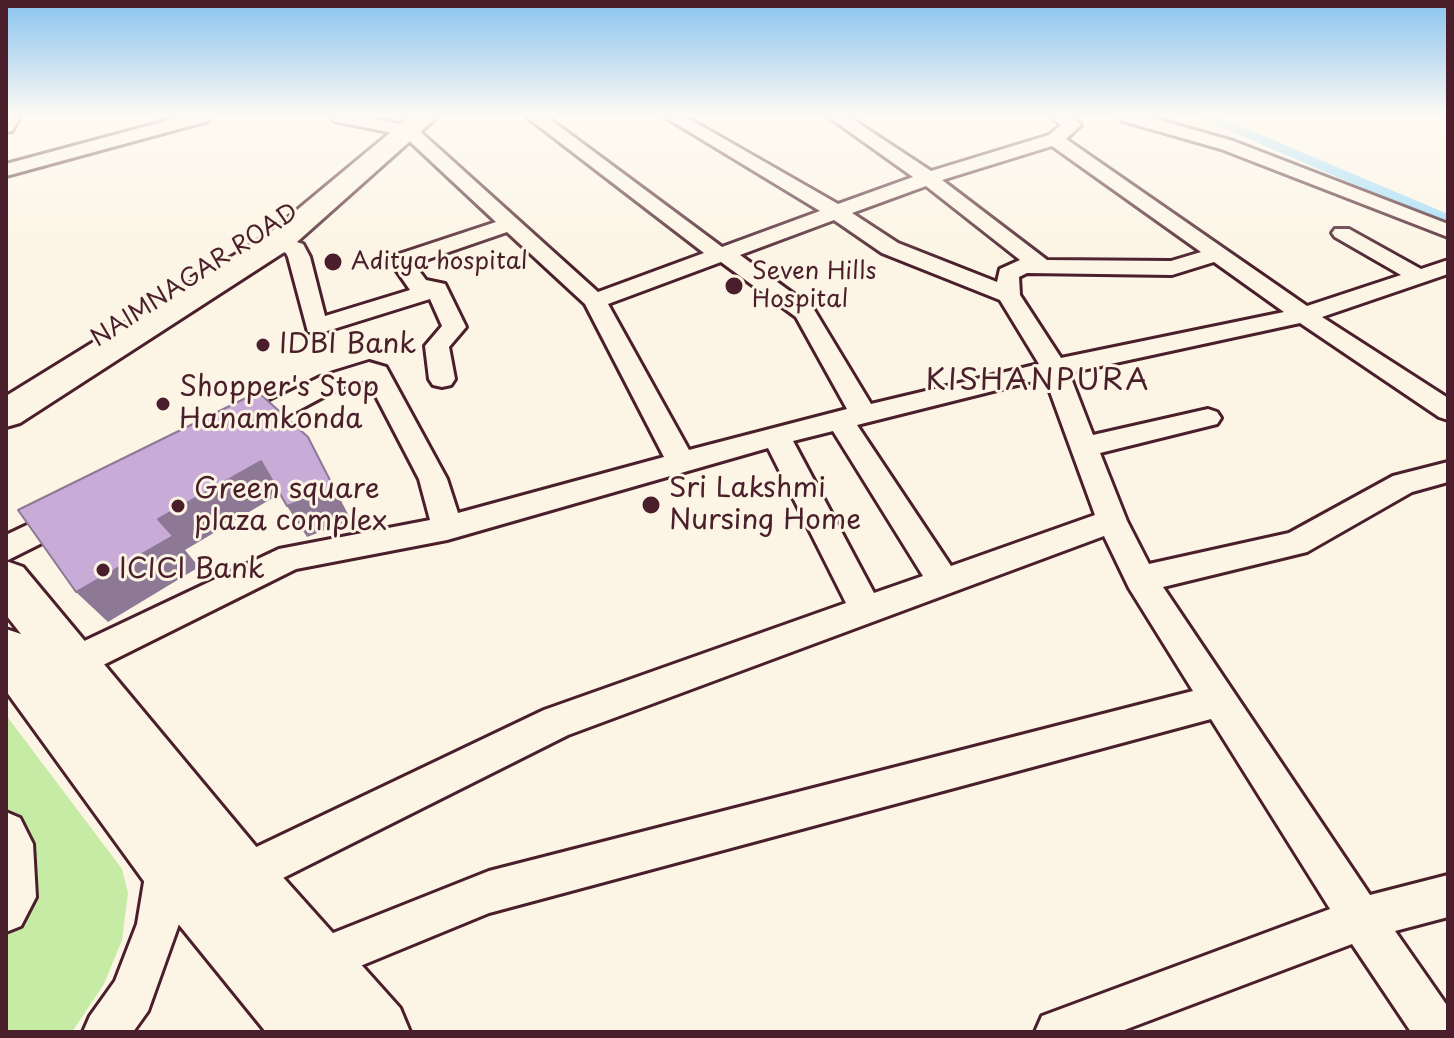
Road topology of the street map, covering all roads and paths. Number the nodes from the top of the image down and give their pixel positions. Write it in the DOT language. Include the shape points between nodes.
graph roads {
  1 [pos="357,165"];
  2 [pos="364,165"];
  3 [pos="452,165"];
  4 [pos="601,165"];
  5 [pos="757,165"];
  6 [pos="909,165"];
  7 [pos="961,165"];
  8 [pos="1117,165"];
  9 [pos="1280,165"];
  10 [pos="928,178"];
  11 [pos="837,212"];
  12 [pos="510,224"];
  13 [pos="1448,231"];
  14 [pos="1342,233"];
  15 [pos="278,242"];
  16 [pos="721,254"];
  17 [pos="1217,254"];
  18 [pos="1041,266"];
  19 [pos="1448,267"];
  20 [pos="1420,277"];
  21 [pos="437,289"];
  22 [pos="1009,295"];
  23 [pos="595,301"];
  24 [pos="1304,315"];
  25 [pos="1054,368"];
  26 [pos="442,379"];
  27 [pos="1442,401"];
  28 [pos="9,408"];
  29 [pos="852,418"];
  30 [pos="1208,418"];
  31 [pos="776,436"];
  32 [pos="217,441"];
  33 [pos="1082,447"];
  34 [pos="682,464"];
  35 [pos="1448,472"];
  36 [pos="90,506"];
  37 [pos="1112,521"];
  38 [pos="447,528"];
  39 [pos="6,549"];
  40 [pos="1140,579"];
  41 [pos="6,580"];
  42 [pos="944,582"];
  43 [pos="866,610"];
  44 [pos="6,651"];
  45 [pos="71,664"];
  46 [pos="1218,701"];
  47 [pos="8,841"];
  48 [pos="167,863"];
  49 [pos="242,876"];
  50 [pos="1448,896"];
  51 [pos="6,911"];
  52 [pos="1361,919"];
  53 [pos="314,963"];
  54 [pos="106,1032"];
  55 [pos="309,1032"];
  56 [pos="376,1032"];
  57 [pos="1058,1032"];
  58 [pos="1438,1032"];
  1 -- 28 [label="highway, NAIMNAGAR ROAD" via="274,230"];
  2 -- 15 [label="highway"];
  3 -- 12 [label="street"];
  4 -- 16 [label="street"];
  5 -- 11 [label="street"];
  6 -- 10 [label="street"];
  7 -- 10 [label="street"];
  8 -- 17 [label="street"];
  9 -- 13 [label="street"];
  10 -- 11 [label="street"];
  10 -- 18 [label="street"];
  11 -- 16 [label="street"];
  11 -- 22 [label="street" via="890,248"];
  12 -- 21 [label="street" via="401,261 418,285"];
  12 -- 23 [label="street"];
  14 -- 20 [label="street"];
  15 -- 21 [label="street" via="295,249 299,257 316,327"];
  15 -- 28 [label="highway"];
  16 -- 23 [label="street"];
  16 -- 29 [label="street" via="805,313"];
  17 -- 18 [label="street" via="1172,268"];
  17 -- 24 [label="street"];
  18 -- 22 [label="street" via="1010,270"];
  19 -- 20 [label="street"];
  20 -- 24 [label="street"];
  21 -- 26 [label="street" via="454,327 437,346"];
  22 -- 25 [label="street"];
  23 -- 34 [label="street"];
  24 -- 25 [label="street"];
  24 -- 27 [label="street"];
  25 -- 29 [label="street"];
  25 -- 33 [label="street"];
  29 -- 31 [label="street"];
  29 -- 42 [label="street"];
  30 -- 33 [label="street"];
  31 -- 34 [label="street"];
  31 -- 43 [label="street"];
  32 -- 38 [label="street" via="329,383 369,370 377,373 433,479"];
  33 -- 37 [label="street"];
  34 -- 38 [label="street"];
  35 -- 40 [label="street" via="1403,484 1296,543"];
  36 -- 39 [label="street"];
  37 -- 40 [label="street"];
  37 -- 42 [label="street"];
  38 -- 45 [label="street" via="290,558"];
  40 -- 46 [label="street"];
  41 -- 45 [label="highway"];
  42 -- 43 [label="street"];
  43 -- 49 [label="street" via="557,722"];
  44 -- 48 [label="highway"];
  45 -- 49 [label="highway"];
  46 -- 52 [label="street"];
  46 -- 53 [label="street" via="489,892"];
  47 -- 51 [label="street" via="15,897"];
  48 -- 54 [label="street" via="158,924 132,995"];
  48 -- 55 [label="highway"];
  49 -- 53 [label="highway"];
  50 -- 52 [label="street"];
  52 -- 57 [label="street"];
  52 -- 58 [label="street"];
  53 -- 56 [label="highway"];
}
